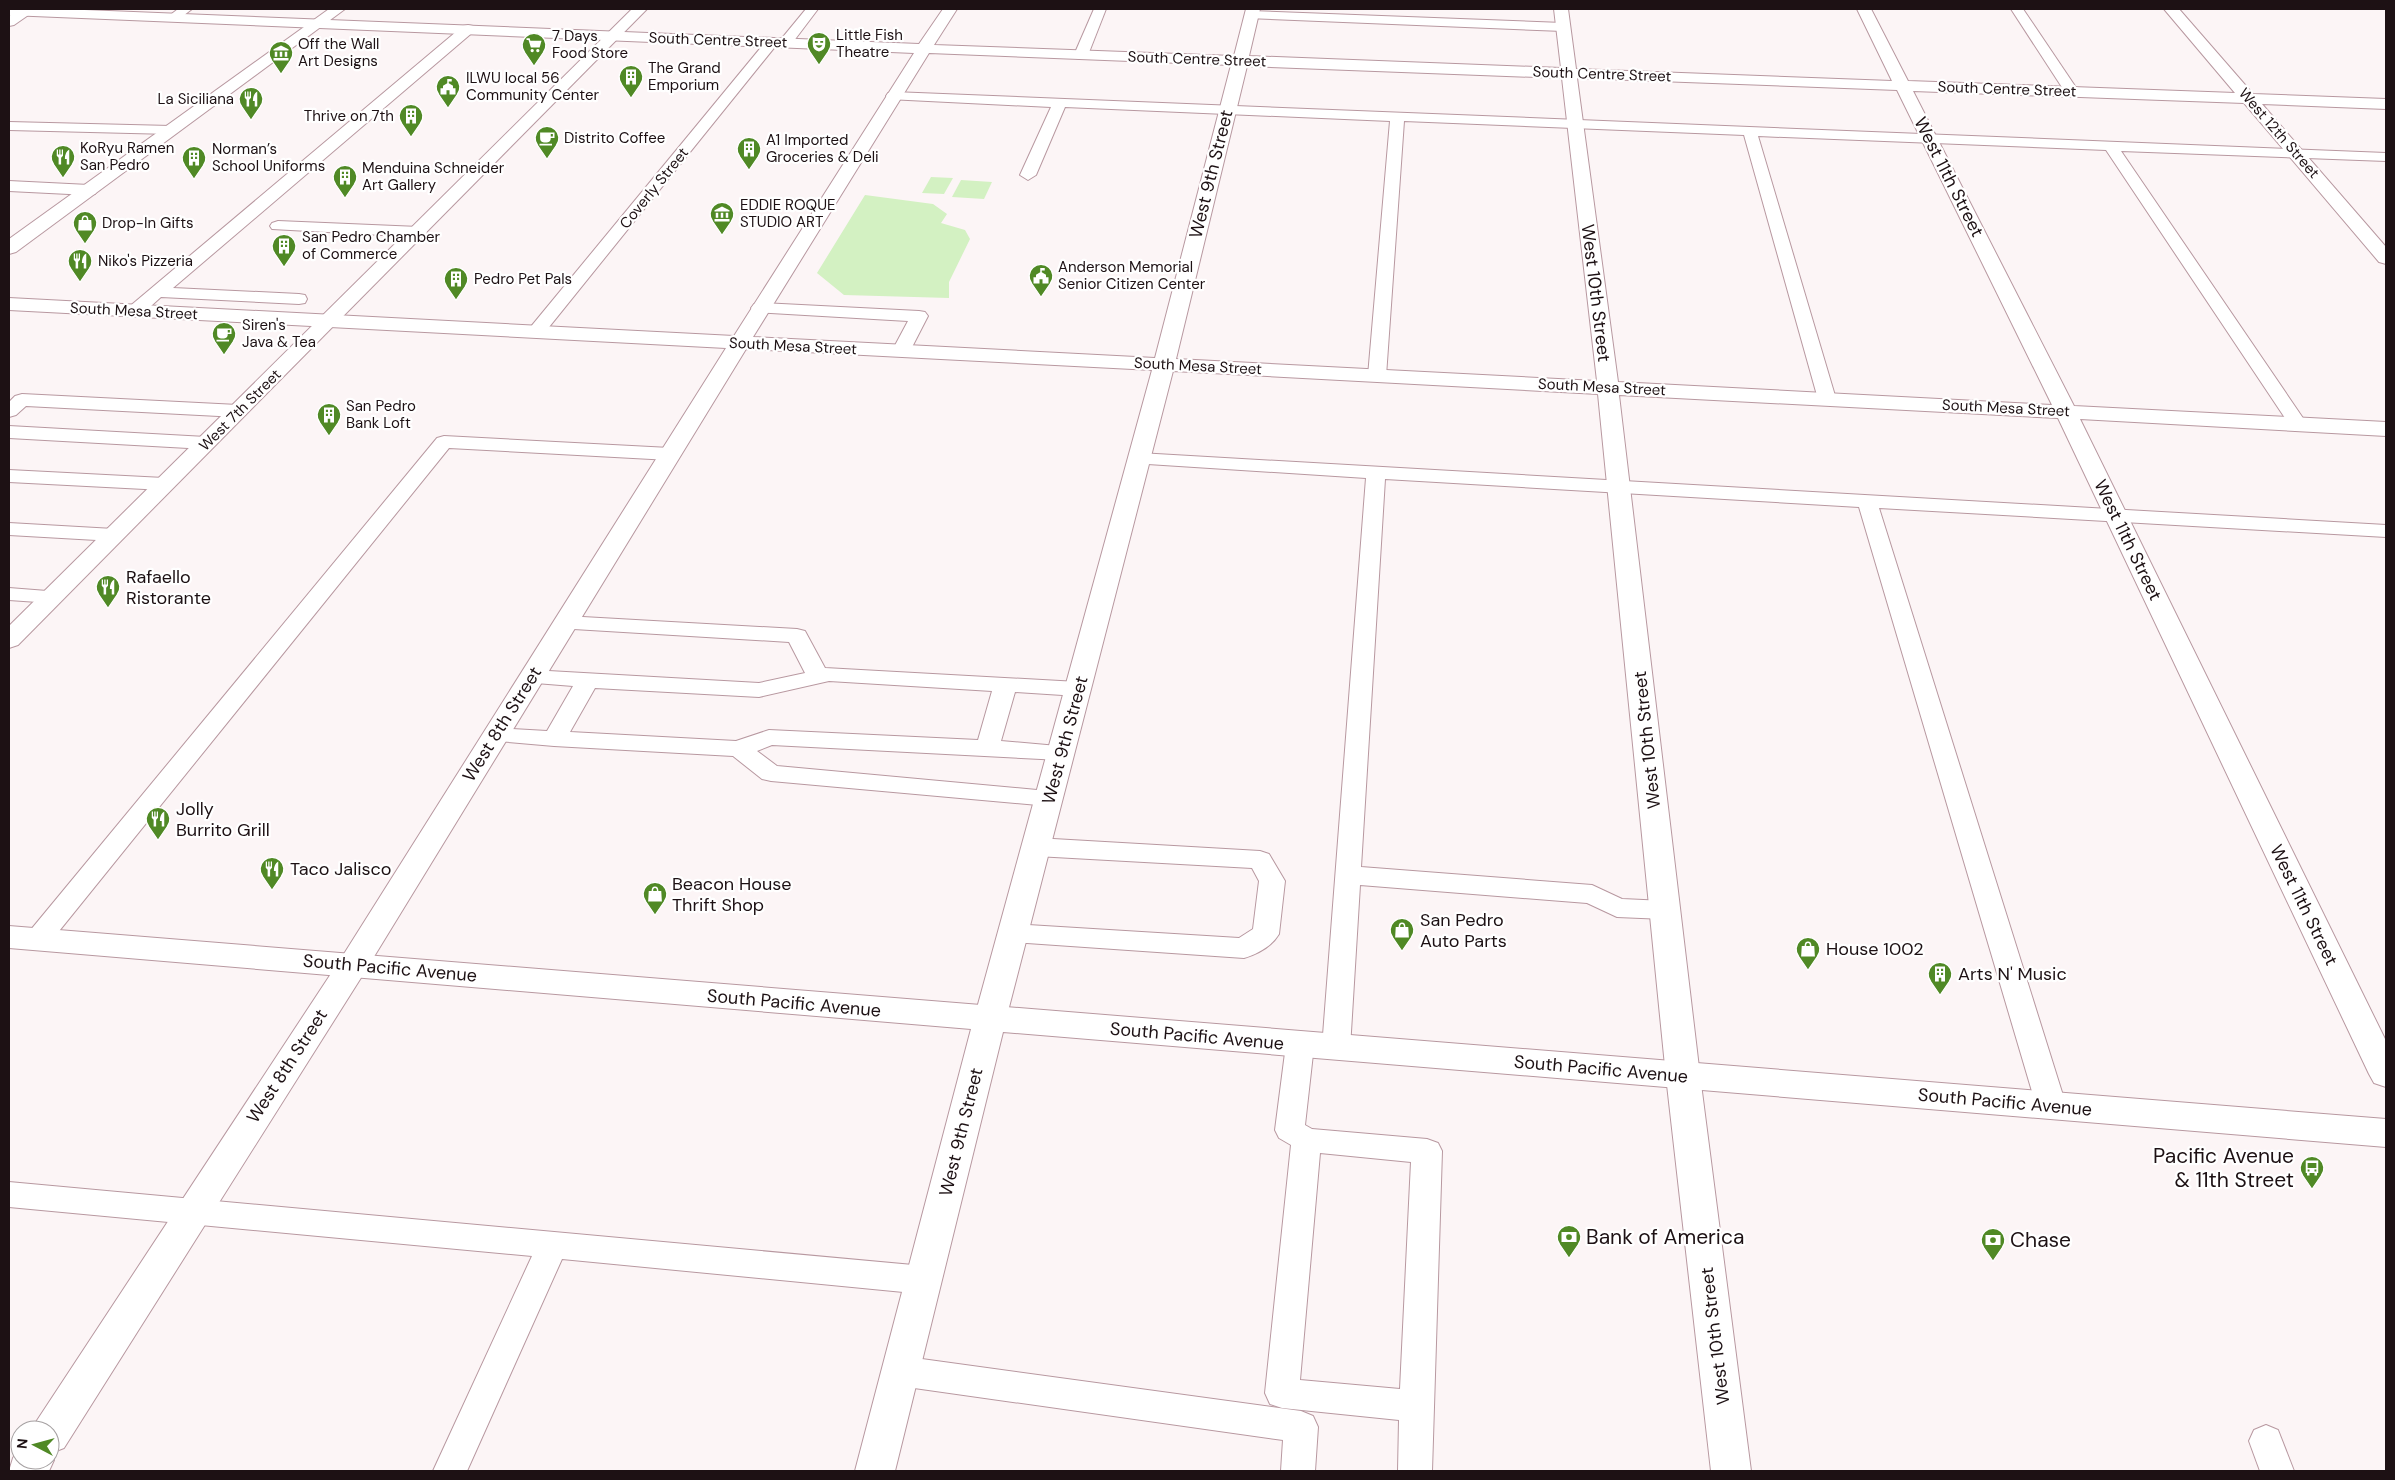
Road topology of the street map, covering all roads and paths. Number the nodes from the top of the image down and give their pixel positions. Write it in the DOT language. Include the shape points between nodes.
graph roads {
  1 [pos="338,9"];
  2 [pos="640,9"];
  3 [pos="812,9"];
  4 [pos="950,9"];
  5 [pos="1100,9"];
  6 [pos="1864,9"];
  7 [pos="2017,9"];
  8 [pos="2171,9"];
  9 [pos="9,10"];
  10 [pos="29,10"];
  11 [pos="180,12"];
  12 [pos="1252,12"];
  13 [pos="1408,15"];
  14 [pos="1562,18"];
  15 [pos="9,22"];
  16 [pos="320,22"];
  17 [pos="468,30"];
  18 [pos="612,36"];
  19 [pos="778,43"];
  20 [pos="924,48"];
  21 [pos="1080,54"];
  22 [pos="1238,60"];
  23 [pos="1569,72"];
  24 [pos="1902,85"];
  25 [pos="2072,92"];
  26 [pos="893,96"];
  27 [pos="2250,98"];
  28 [pos="1060,103"];
  29 [pos="2386,104"];
  30 [pos="1226,110"];
  31 [pos="1397,117"];
  32 [pos="1576,125"];
  33 [pos="9,126"];
  34 [pos="171,130"];
  35 [pos="1750,132"];
  36 [pos="1930,139"];
  37 [pos="2111,146"];
  38 [pos="2298,153"];
  39 [pos="2386,157"];
  40 [pos="1028,175"];
  41 [pos="9,186"];
  42 [pos="89,190"];
  43 [pos="278,226"];
  44 [pos="419,232"];
  45 [pos="9,248"];
  46 [pos="2386,258"];
  47 [pos="158,292"];
  48 [pos="299,299"];
  49 [pos="9,304"];
  50 [pos="760,308"];
  51 [pos="135,311"];
  52 [pos="328,322"];
  53 [pos="535,333"];
  54 [pos="738,343"];
  55 [pos="901,352"];
  56 [pos="1164,365"];
  57 [pos="1377,376"];
  58 [pos="1608,388"];
  59 [pos="1828,399"];
  60 [pos="9,411"];
  61 [pos="238,412"];
  62 [pos="2066,412"];
  63 [pos="2298,424"];
  64 [pos="2386,429"];
  65 [pos="9,432"];
  66 [pos="206,443"];
  67 [pos="670,454"];
  68 [pos="1139,459"];
  69 [pos="1376,472"];
  70 [pos="9,476"];
  71 [pos="164,484"];
  72 [pos="1619,486"];
  73 [pos="1867,501"];
  74 [pos="2117,516"];
  75 [pos="9,529"];
  76 [pos="2385,533"];
  77 [pos="114,535"];
  78 [pos="9,594"];
  79 [pos="52,597"];
  80 [pos="565,623"];
  81 [pos="9,640"];
  82 [pos="531,677"];
  83 [pos="819,677"];
  84 [pos="588,680"];
  85 [pos="1005,684"];
  86 [pos="1078,689"];
  87 [pos="495,735"];
  88 [pos="554,739"];
  89 [pos="738,749"];
  90 [pos="987,749"];
  91 [pos="1061,752"];
  92 [pos="1049,798"];
  93 [pos="1036,846"];
  94 [pos="1348,875"];
  95 [pos="1665,910"];
  96 [pos="1013,933"];
  97 [pos="23,938"];
  98 [pos="353,965"];
  99 [pos="990,1019"];
  100 [pos="1300,1045"];
  101 [pos="1336,1048"];
  102 [pos="2386,1074"];
  103 [pos="1683,1076"];
  104 [pos="2051,1105"];
  105 [pos="2386,1133"];
  106 [pos="1306,1140"];
  107 [pos="9,1194"];
  108 [pos="192,1213"];
  109 [pos="552,1246"];
  110 [pos="924,1280"];
  111 [pos="900,1372"];
  112 [pos="1416,1406"];
  113 [pos="60,1420"];
  114 [pos="450,1471"];
  115 [pos="875,1471"];
  116 [pos="1298,1471"];
  117 [pos="1415,1471"];
  118 [pos="1731,1471"];
  1 -- 16 [label="street"];
  2 -- 18 [label="street, West 7th Street"];
  3 -- 19 [label="lane, Coverly Street"];
  4 -- 20 [label="street, West 8th Street"];
  5 -- 21 [label="lane"];
  6 -- 24 [label="street, West 11th Street"];
  7 -- 25 [label="lane"];
  8 -- 27 [label="street, West 12th Street"];
  9 -- 10 [label="street, South Centre Street"];
  10 -- 11 [label="street, South Centre Street"];
  10 -- 15 [label="street"];
  11 -- 16 [label="street, South Centre Street"];
  12 -- 13 [label="lane"];
  12 -- 22 [label="street, West 9th Street"];
  13 -- 14 [label="lane"];
  14 -- 23 [label="street, West 10th Street"];
  16 -- 17 [label="street, South Centre Street"];
  16 -- 34 [label="street"];
  17 -- 18 [label="street, South Centre Street"];
  17 -- 47 [label="lane"];
  18 -- 19 [label="street, South Centre Street"];
  18 -- 44 [label="street, West 7th Street"];
  19 -- 20 [label="street, South Centre Street"];
  19 -- 53 [label="lane, Coverly Street"];
  20 -- 21 [label="street, South Centre Street"];
  20 -- 26 [label="street, West 8th Street"];
  21 -- 22 [label="street, South Centre Street"];
  22 -- 23 [label="street, South Centre Street"];
  22 -- 30 [label="street, West 9th Street"];
  23 -- 24 [label="street, South Centre Street"];
  23 -- 32 [label="street, West 10th Street"];
  24 -- 25 [label="street, South Centre Street"];
  24 -- 36 [label="street, West 11th Street"];
  25 -- 27 [label="street, South Centre Street"];
  26 -- 28 [label="lane"];
  26 -- 50 [label="street, West 8th Street"];
  27 -- 29 [label="street, South Centre Street"];
  27 -- 38 [label="street, West 12th Street"];
  28 -- 30 [label="lane"];
  28 -- 40 [label="lane"];
  30 -- 31 [label="lane"];
  30 -- 56 [label="street, West 9th Street"];
  31 -- 32 [label="lane"];
  31 -- 57 [label="lane"];
  32 -- 35 [label="lane"];
  32 -- 58 [label="street, West 10th Street"];
  33 -- 34 [label="lane"];
  34 -- 42 [label="street"];
  35 -- 36 [label="lane"];
  35 -- 59 [label="lane"];
  36 -- 37 [label="lane"];
  36 -- 62 [label="street, West 11th Street"];
  37 -- 38 [label="lane"];
  37 -- 63 [label="lane"];
  38 -- 39 [label="lane"];
  38 -- 46 [label="street, West 12th Street"];
  41 -- 42 [label="street"];
  42 -- 45 [label="street"];
  43 -- 44 [label="lane"];
  44 -- 52 [label="street, West 7th Street"];
  47 -- 48 [label="lane"];
  47 -- 51 [label="lane"];
  49 -- 51 [label="street, South Mesa Street"];
  50 -- 54 [label="street, West 8th Street"];
  50 -- 55 [label="lane" via="919,316"];
  51 -- 52 [label="street, South Mesa Street"];
  52 -- 53 [label="street, South Mesa Street"];
  52 -- 61 [label="street, West 7th Street"];
  53 -- 54 [label="street, South Mesa Street"];
  54 -- 55 [label="street, South Mesa Street"];
  54 -- 67 [label="street, West 8th Street"];
  55 -- 56 [label="street, South Mesa Street"];
  56 -- 57 [label="street, South Mesa Street"];
  56 -- 68 [label="street, West 9th Street"];
  57 -- 58 [label="street, South Mesa Street"];
  58 -- 59 [label="street, South Mesa Street"];
  58 -- 72 [label="street, West 10th Street"];
  59 -- 62 [label="street, South Mesa Street"];
  60 -- 61 [label="lane" via="22,400"];
  61 -- 66 [label="street, West 7th Street"];
  62 -- 63 [label="street, South Mesa Street"];
  62 -- 74 [label="street, West 11th Street"];
  63 -- 64 [label="street, South Mesa Street"];
  65 -- 66 [label="lane"];
  66 -- 71 [label="street, West 7th Street"];
  67 -- 80 [label="street, West 8th Street"];
  67 -- 97 [label="lane" via="444,442"];
  68 -- 69 [label="lane"];
  68 -- 86 [label="street, West 9th Street"];
  69 -- 72 [label="lane"];
  69 -- 94 [label="lane"];
  70 -- 71 [label="lane"];
  71 -- 77 [label="street, West 7th Street"];
  72 -- 73 [label="lane"];
  72 -- 95 [label="street, West 10th Street"];
  73 -- 74 [label="lane"];
  73 -- 104 [label="lane"];
  74 -- 76 [label="lane"];
  74 -- 102 [label="street, West 11th Street"];
  75 -- 77 [label="lane"];
  77 -- 79 [label="street, West 7th Street"];
  78 -- 79 [label="lane"];
  79 -- 81 [label="street, West 7th Street"];
  80 -- 82 [label="street, West 8th Street"];
  80 -- 83 [label="lane" via="797,636"];
  82 -- 84 [label="lane"];
  82 -- 87 [label="street, West 8th Street"];
  83 -- 84 [label="lane" via="759,690"];
  83 -- 85 [label="lane" via="829,674"];
  84 -- 88 [label="lane"];
  85 -- 86 [label="lane"];
  85 -- 90 [label="lane"];
  86 -- 91 [label="street, West 9th Street"];
  87 -- 88 [label="lane"];
  87 -- 98 [label="street, West 8th Street"];
  88 -- 89 [label="lane"];
  89 -- 90 [label="lane" via="769,737"];
  89 -- 92 [label="lane" via="771,774"];
  90 -- 91 [label="lane"];
  91 -- 92 [label="street, West 9th Street"];
  92 -- 93 [label="street, West 9th Street"];
  93 -- 96 [label="street, West 9th Street"];
  93 -- 96 [label="lane" via="1260,860 1272,882 1266,934 1244,948"];
  94 -- 95 [label="lane" via="1592,894 1617,908"];
  94 -- 101 [label="lane"];
  95 -- 103 [label="street, West 10th Street"];
  96 -- 99 [label="street, West 9th Street"];
  97 -- 98 [label="street, South Pacific Avenue"];
  98 -- 99 [label="street, South Pacific Avenue"];
  98 -- 108 [label="street, West 8th Street"];
  99 -- 100 [label="street, South Pacific Avenue"];
  99 -- 110 [label="street, West 9th Street"];
  100 -- 101 [label="street, South Pacific Avenue"];
  100 -- 106 [label="lane" via="1290,1130"];
  101 -- 103 [label="street, South Pacific Avenue"];
  103 -- 104 [label="street, South Pacific Avenue"];
  103 -- 118 [label="street, West 10th Street"];
  104 -- 105 [label="street, South Pacific Avenue"];
  106 -- 112 [label="lane" via="1427,1151"];
  106 -- 112 [label="lane" via="1282,1393"];
  107 -- 108 [label="lane"];
  108 -- 109 [label="lane"];
  108 -- 113 [label="street, West 8th Street"];
  109 -- 110 [label="lane"];
  109 -- 114 [label="lane"];
  110 -- 111 [label="street, West 9th Street"];
  111 -- 115 [label="street, West 9th Street"];
  111 -- 116 [label="lane" via="1301,1427"];
  112 -- 117 [label="lane"];
}
